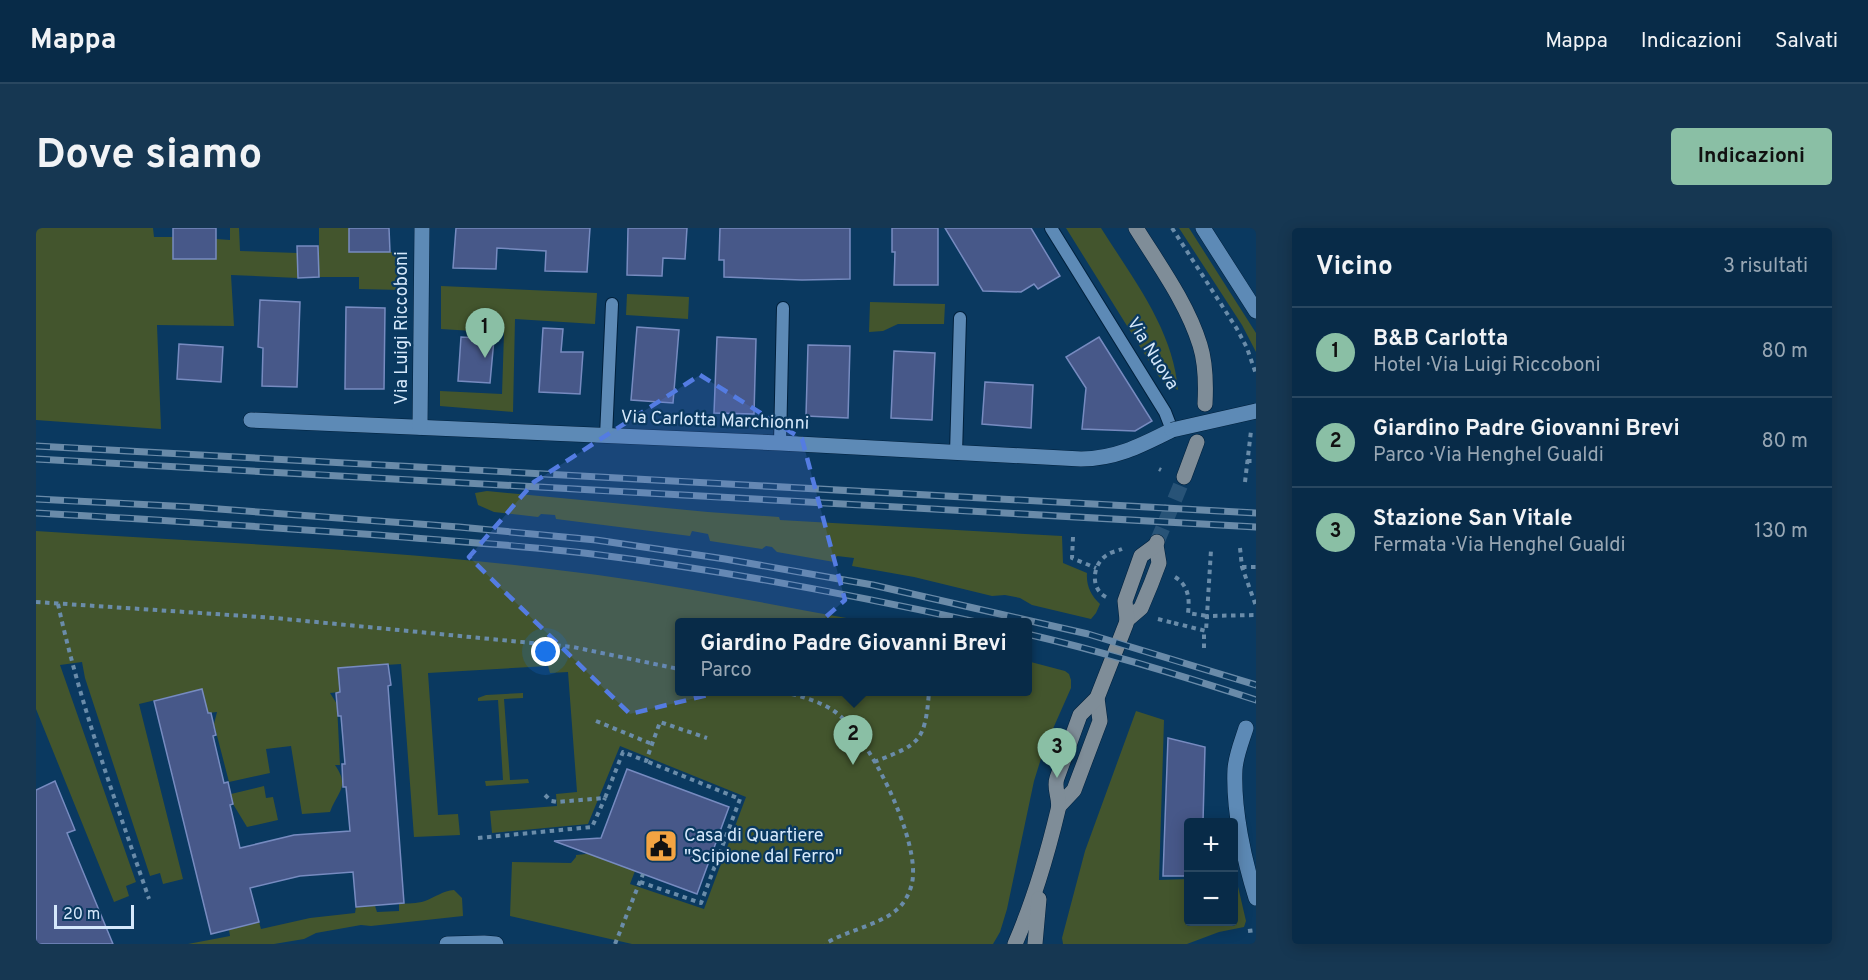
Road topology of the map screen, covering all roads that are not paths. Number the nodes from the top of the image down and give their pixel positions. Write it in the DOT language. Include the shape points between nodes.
graph roads {
  1 [pos="422,228"];
  2 [pos="1051,228"];
  3 [pos="1137,228"];
  4 [pos="1203,228"];
  5 [pos="612,304"];
  6 [pos="783,309"];
  7 [pos="1256,311"];
  8 [pos="960,318"];
  9 [pos="1206,404"];
  10 [pos="1256,411"];
  11 [pos="251,420"];
  12 [pos="420,427"];
  13 [pos="1172,430"];
  14 [pos="606,436"];
  15 [pos="1197,442"];
  16 [pos="780,443"];
  17 [pos="956,453"];
  18 [pos="1184,477"];
  19 [pos="1157,543"];
  20 [pos="1246,728"];
  21 [pos="1041,879"];
  22 [pos="1256,898"];
  23 [pos="447,944"];
  24 [pos="496,944"];
  25 [pos="1015,944"];
  26 [pos="1035,944"];
  1 -- 12 [label="street, Via Luigi Riccoboni"];
  2 -- 13 [label="lane, Via Nuova" via="1165,412"];
  3 -- 9 [label="main road" via="1195,330 1204,363"];
  4 -- 7 [label="street"];
  5 -- 14 [label="lane"];
  6 -- 16 [label="lane"];
  8 -- 17 [label="lane"];
  10 -- 13 [label="street, bridge"];
  11 -- 12 [label="street, Via Carlotta Marchionni"];
  12 -- 14 [label="street, Via Carlotta Marchionni"];
  13 -- 17 [label="street, Via Carlotta Marchionni" via="1134,449 1100,458"];
  14 -- 16 [label="street, Via Carlotta Marchionni"];
  15 -- 18 [label="main road"];
  16 -- 17 [label="street, Via Carlotta Marchionni"];
  19 -- 21 [label="main road" via="1141,556 1125,601 1127,620 1097,698 1100,721 1074,790 1059,806"];
  20 -- 22 [label="street" via="1235,768 1236,792 1245,858"];
  21 -- 25 [label="main road"];
  21 -- 26 [label="main road"];
  23 -- 24 [label="street"];
}
